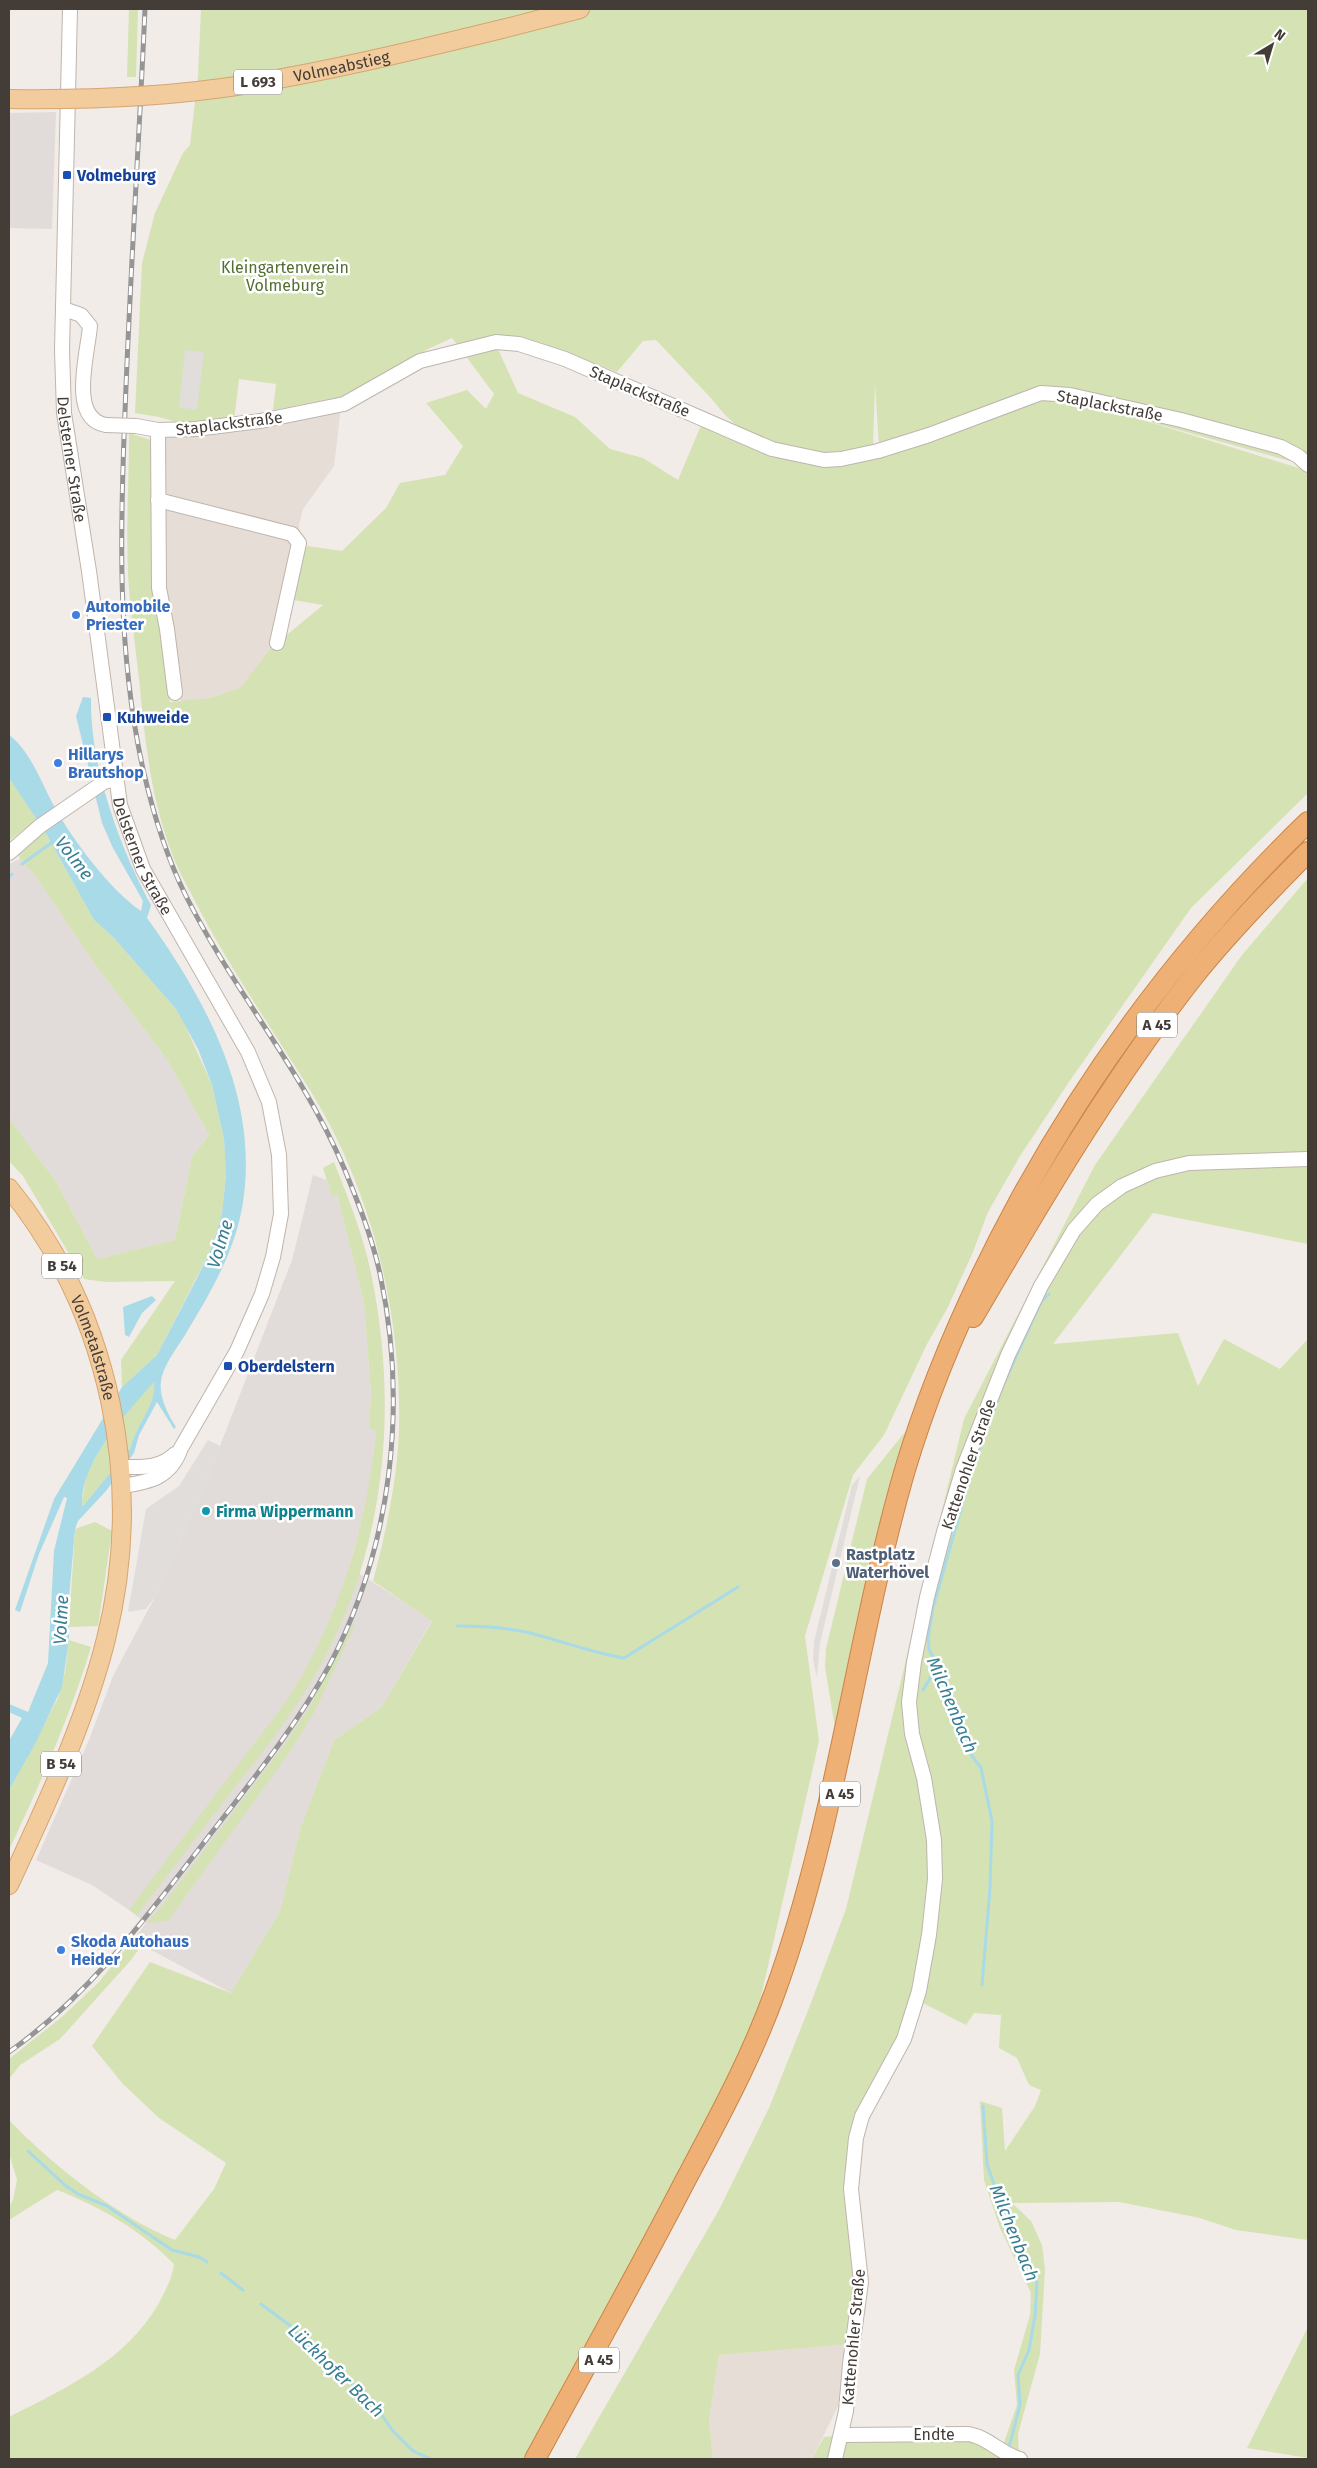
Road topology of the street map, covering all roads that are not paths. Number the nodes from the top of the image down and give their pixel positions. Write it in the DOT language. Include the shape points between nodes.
graph roads {
  1 [pos="70,9"];
  2 [pos="580,9"];
  3 [pos="9,99"];
  4 [pos="64,308"];
  5 [pos="158,430"];
  6 [pos="1308,465"];
  7 [pos="158,500"];
  8 [pos="277,643"];
  9 [pos="175,693"];
  10 [pos="110,781"];
  11 [pos="1308,822"];
  12 [pos="1308,852"];
  13 [pos="9,853"];
  14 [pos="1308,1159"];
  15 [pos="9,1188"];
  16 [pos="1024,1214"];
  17 [pos="181,1448"];
  18 [pos="121,1467"];
  19 [pos="122,1486"];
  20 [pos="9,1885"];
  21 [pos="575,2395"];
  22 [pos="841,2435"];
  23 [pos="535,2459"];
  24 [pos="545,2459"];
  25 [pos="835,2459"];
  26 [pos="1020,2459"];
  1 -- 4 [label="street, Delsterner Straße"];
  2 -- 3 [label="main road, Volmeabstieg / L 693, bridge" via="378,59 241,85 103,97"];
  4 -- 5 [label="street, Staplackstraße, bridge" via="81,315 90,326 82,399 87,413 93,420 106,424"];
  4 -- 10 [label="street, Delsterner Straße" via="64,413 89,571"];
  5 -- 6 [label="street, Staplackstraße" via="260,421 344,404 420,361 496,342 519,344 565,359 772,449 824,460 878,451 1034,395 1054,393 1164,415 1281,448"];
  5 -- 7 [label="street"];
  7 -- 8 [label="street" via="292,534 299,543"];
  7 -- 9 [label="street" via="159,588"];
  10 -- 13 [label="street" via="40,826"];
  10 -- 17 [label="street, Delsterner Straße" via="143,869 248,1052 269,1102 279,1155 281,1214 262,1294 237,1351"];
  11 -- 16 [label="highway, A 45" via="1220,912 1125,1031 1071,1112"];
  12 -- 16 [label="highway, A 45" via="1264,896 1194,976"];
  14 -- 22 [label="street, Kattenohler Straße" via="1172,1166 1129,1183 1097,1204 1074,1230 1026,1316 988,1401 963,1469 927,1597 910,1686 910,1726 924,1778 934,1840 929,1936 919,1991 904,2039 862,2116 854,2144 850,2189 861,2282"];
  15 -- 18 [label="main road, Volmetalstraße / B 54" via="45,1238 69,1280 99,1353"];
  16 -- 21 [label="highway, A 45" via="962,1313 937,1374 905,1470 880,1566 815,1864 775,1994 734,2090"];
  17 -- 18 [label="street, Delsterner Straße" via="164,1463"];
  17 -- 19 [label="street, Delsterner Straße" via="173,1466 159,1476"];
  18 -- 19 [label="main road, B 54"];
  19 -- 20 [label="main road, B 54" via="115,1592 101,1656 72,1740"];
  21 -- 23 [label="highway, A 45"];
  21 -- 24 [label="highway, A 45"];
  22 -- 25 [label="street, Kattenohler Straße"];
  22 -- 26 [label="street, Endte" via="969,2434 981,2437 1006,2454"];
}
